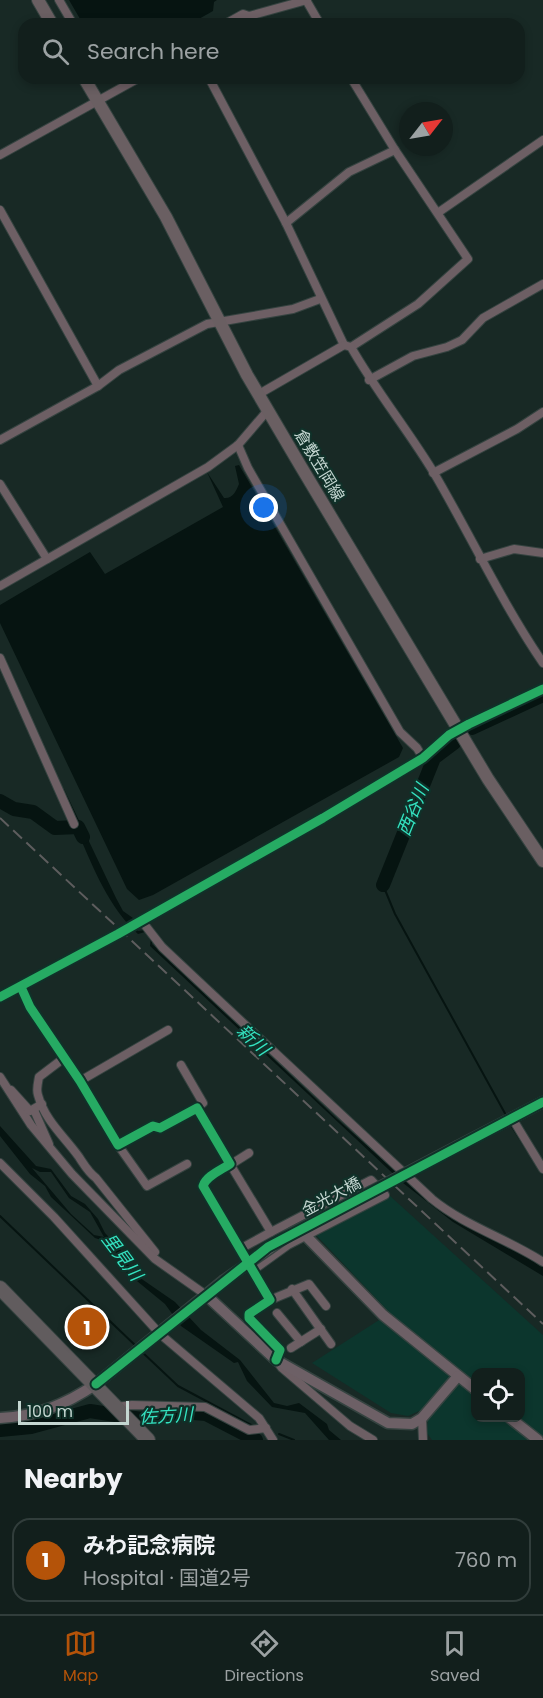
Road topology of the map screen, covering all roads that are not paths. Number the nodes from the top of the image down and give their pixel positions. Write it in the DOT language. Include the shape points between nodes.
graph roads {
  1 [pos="38,0"];
  2 [pos="59,0"];
  3 [pos="307,0"];
  4 [pos="48,18"];
  5 [pos="70,18"];
  6 [pos="236,18"];
  7 [pos="317,18"];
  8 [pos="87,84"];
  9 [pos="128,84"];
  10 [pos="212,84"];
  11 [pos="355,84"];
  12 [pos="97,101"];
  13 [pos="543,140"];
  14 [pos="395,150"];
  15 [pos="0,155"];
  16 [pos="0,210"];
  17 [pos="439,212"];
  18 [pos="286,223"];
  19 [pos="543,284"];
  20 [pos="320,299"];
  21 [pos="220,321"];
  22 [pos="347,346"];
  23 [pos="369,380"];
  24 [pos="98,386"];
  25 [pos="259,394"];
  26 [pos="268,410"];
  27 [pos="543,412"];
  28 [pos="0,441"];
  29 [pos="238,445"];
  30 [pos="433,473"];
  31 [pos="0,484"];
  32 [pos="543,553"];
  33 [pos="47,559"];
  34 [pos="480,559"];
  35 [pos="0,586"];
  36 [pos="0,658"];
  37 [pos="543,663"];
  38 [pos="543,689"];
  39 [pos="458,730"];
  40 [pos="423,758"];
  41 [pos="74,824"];
  42 [pos="543,861"];
  43 [pos="141,920"];
  44 [pos="21,987"];
  45 [pos="0,997"];
  46 [pos="168,1030"];
  47 [pos="64,1058"];
  48 [pos="181,1065"];
  49 [pos="1,1080"];
  50 [pos="80,1081"];
  51 [pos="543,1102"];
  52 [pos="42,1104"];
  53 [pos="197,1108"];
  54 [pos="34,1110"];
  55 [pos="509,1120"];
  56 [pos="117,1145"];
  57 [pos="49,1147"];
  58 [pos="249,1153"];
  59 [pos="0,1163"];
  60 [pos="187,1164"];
  61 [pos="230,1165"];
  62 [pos="543,1169"];
  63 [pos="291,1221"];
  64 [pos="271,1232"];
  65 [pos="306,1236"];
  66 [pos="240,1249"];
  67 [pos="155,1259"];
  68 [pos="543,1263"];
  69 [pos="252,1271"];
  70 [pos="0,1288"];
  71 [pos="292,1289"];
  72 [pos="203,1298"];
  73 [pos="270,1300"];
  74 [pos="326,1306"];
  75 [pos="277,1313"];
  76 [pos="321,1329"];
  77 [pos="164,1330"];
  78 [pos="302,1342"];
  79 [pos="331,1344"];
  80 [pos="291,1348"];
  81 [pos="276,1360"];
  82 [pos="458,1376"];
  83 [pos="96,1384"];
  84 [pos="471,1386"];
  85 [pos="123,1413"];
  86 [pos="0,1418"];
  87 [pos="422,1418"];
  88 [pos="515,1422"];
  89 [pos="270,1434"];
  90 [pos="148,1440"];
  91 [pos="373,1440"];
  92 [pos="423,1440"];
  93 [pos="538,1440"];
  1 -- 4 [label="main road"];
  2 -- 5 [label="street"];
  3 -- 6 [label="street"];
  3 -- 7 [label="street"];
  8 -- 12 [label="main road, 倉敷笠岡線"];
  9 -- 12 [label="street"];
  10 -- 18 [label="street"];
  11 -- 14 [label="street"];
  12 -- 15 [label="street"];
  12 -- 21 [label="main road, 倉敷笠岡線" via="166,217"];
  13 -- 17 [label="street"];
  14 -- 17 [label="street"];
  14 -- 18 [label="street" via="349,172"];
  16 -- 24 [label="street"];
  17 -- 22 [label="street" via="468,259 418,304"];
  18 -- 20 [label="street"];
  19 -- 23 [label="street" via="483,318 462,340 412,356"];
  20 -- 21 [label="street" via="294,309"];
  20 -- 22 [label="street"];
  21 -- 24 [label="street" via="119,370"];
  21 -- 25 [label="main road, 倉敷笠岡線"];
  22 -- 23 [label="street"];
  22 -- 25 [label="street"];
  23 -- 30 [label="street"];
  24 -- 28 [label="street"];
  25 -- 26 [label="main road, 倉敷笠岡線"];
  26 -- 29 [label="street"];
  26 -- 39 [label="main road, 倉敷笠岡線"];
  27 -- 30 [label="street"];
  29 -- 33 [label="street" via="208,467"];
  29 -- 40 [label="street" via="400,732"];
  30 -- 34 [label="street"];
  31 -- 33 [label="street"];
  32 -- 34 [label="street" via="514,549"];
  33 -- 35 [label="street"];
  34 -- 37 [label="street"];
  36 -- 41 [label="street"];
  38 -- 39 [label="street"];
  39 -- 40 [label="street"];
  39 -- 42 [label="main road, 倉敷笠岡線"];
  40 -- 43 [label="street"];
  43 -- 44 [label="street"];
  43 -- 68 [label="street" via="162,947 437,1204"];
  44 -- 45 [label="street"];
  44 -- 47 [label="street"];
  46 -- 50 [label="street"];
  47 -- 50 [label="street"];
  47 -- 52 [label="street" via="39,1077 37,1093"];
  48 -- 53 [label="street" via="203,1103"];
  49 -- 54 [label="street" via="30,1111"];
  49 -- 57 [label="street"];
  50 -- 56 [label="street"];
  51 -- 55 [label="street, 金光大橋"];
  52 -- 54 [label="street"];
  52 -- 67 [label="street" via="54,1128 155,1252"];
  53 -- 56 [label="street"];
  53 -- 61 [label="street"];
  54 -- 57 [label="street"];
  55 -- 62 [label="street"];
  55 -- 72 [label="street, 金光大橋, bridge" via="292,1233"];
  56 -- 60 [label="street" via="147,1186"];
  57 -- 67 [label="street"];
  58 -- 61 [label="street"];
  59 -- 77 [label="street"];
  61 -- 64 [label="street"];
  61 -- 66 [label="street" via="203,1186"];
  63 -- 64 [label="street"];
  63 -- 65 [label="street"];
  63 -- 65 [label="street" via="371,1180 385,1195"];
  64 -- 66 [label="street"];
  65 -- 69 [label="street"];
  65 -- 82 [label="street" via="383,1315"];
  66 -- 69 [label="street"];
  67 -- 72 [label="street"];
  69 -- 73 [label="street"];
  70 -- 83 [label="highway"];
  71 -- 73 [label="street"];
  71 -- 74 [label="street" via="309,1284"];
  71 -- 76 [label="street"];
  72 -- 77 [label="street, 金光大橋"];
  72 -- 81 [label="street"];
  73 -- 81 [label="street" via="249,1314 249,1318 280,1350"];
  75 -- 78 [label="street"];
  76 -- 78 [label="street"];
  76 -- 79 [label="street"];
  77 -- 83 [label="street, 金光大橋"];
  77 -- 89 [label="street" via="258,1418"];
  78 -- 80 [label="street"];
  81 -- 87 [label="street" via="388,1423 412,1424"];
  81 -- 91 [label="street" via="350,1426"];
  82 -- 84 [label="street"];
  82 -- 87 [label="street"];
  83 -- 85 [label="highway"];
  83 -- 86 [label="street, 金光大橋" via="74,1399 42,1412"];
  85 -- 89 [label="street" via="132,1405 205,1407 249,1430"];
  85 -- 90 [label="highway"];
  87 -- 92 [label="street"];
  88 -- 93 [label="street"];
}
